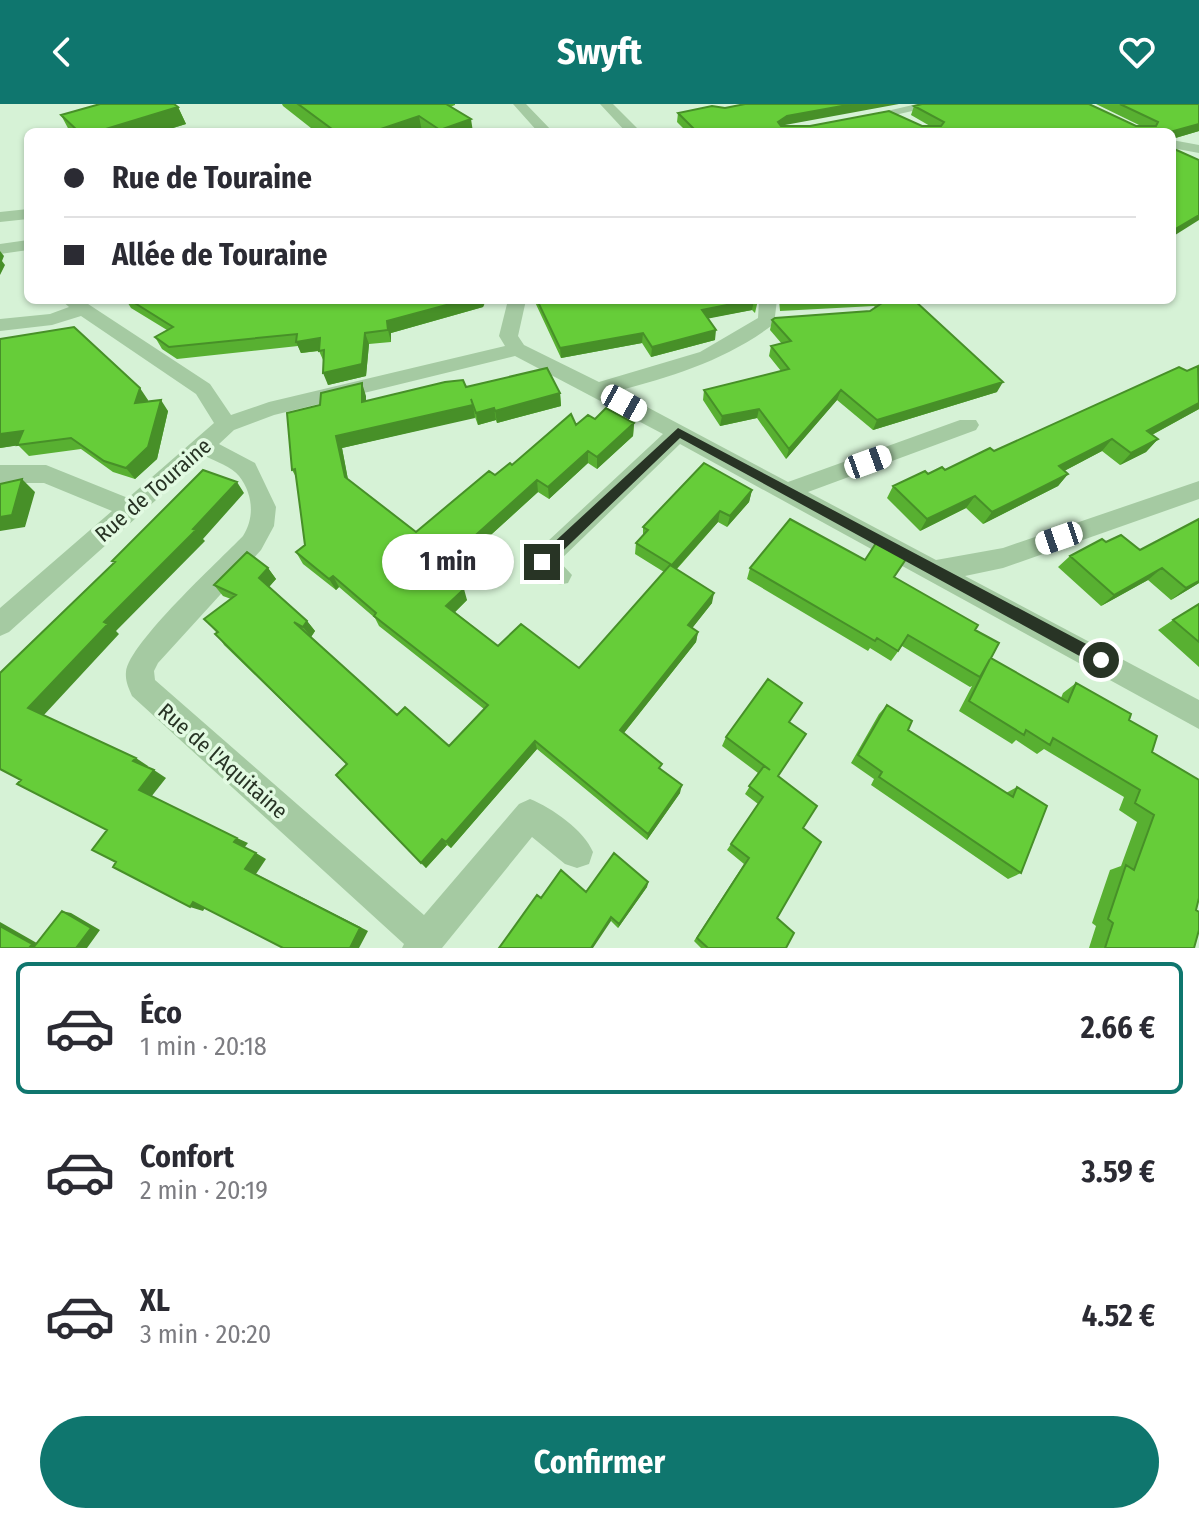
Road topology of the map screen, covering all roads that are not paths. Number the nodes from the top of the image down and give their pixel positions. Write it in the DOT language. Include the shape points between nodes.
graph roads {
  1 [pos="519,104"];
  2 [pos="606,104"];
  3 [pos="937,104"];
  4 [pos="890,114"];
  5 [pos="845,121"];
  6 [pos="917,126"];
  7 [pos="542,128"];
  8 [pos="630,128"];
  9 [pos="1176,145"];
  10 [pos="1199,149"];
  11 [pos="24,214"];
  12 [pos="0,217"];
  13 [pos="24,246"];
  14 [pos="0,249"];
  15 [pos="76,304"];
  16 [pos="516,304"];
  17 [pos="772,313"];
  18 [pos="0,325"];
  19 [pos="517,349"];
  20 [pos="597,389"];
  21 [pos="226,425"];
  22 [pos="968,425"];
  23 [pos="678,433"];
  24 [pos="205,446"];
  25 [pos="0,474"];
  26 [pos="1199,490"];
  27 [pos="787,491"];
  28 [pos="131,509"];
  29 [pos="936,571"];
  30 [pos="559,575"];
  31 [pos="0,624"];
  32 [pos="1199,715"];
  33 [pos="577,852"];
  34 [pos="423,944"];
  1 -- 7 [label="street"];
  2 -- 8 [label="street"];
  3 -- 4 [label="street"];
  4 -- 5 [label="street"];
  4 -- 6 [label="street"];
  9 -- 10 [label="street"];
  11 -- 12 [label="street"];
  13 -- 14 [label="street"];
  15 -- 18 [label="street" via="52,319"];
  15 -- 21 [label="street, Rue de Touraine" via="203,389"];
  16 -- 19 [label="street" via="508,336"];
  17 -- 20 [label="street" via="743,339 696,364"];
  19 -- 20 [label="street"];
  19 -- 21 [label="street" via="269,409"];
  20 -- 23 [label="street"];
  21 -- 24 [label="street, Rue de Touraine"];
  22 -- 27 [label="street"];
  23 -- 27 [label="street"];
  23 -- 30 [label="street" via="542,562"];
  24 -- 28 [label="street, Rue de Touraine"];
  24 -- 34 [label="street, Rue de l'Aquitaine" via="247,469 264,507 262,526 148,654 140,671 142,687"];
  25 -- 28 [label="street" via="46,474"];
  26 -- 29 [label="street" via="1003,558"];
  27 -- 29 [label="street"];
  28 -- 31 [label="street, Rue de Touraine"];
  29 -- 32 [label="street"];
  33 -- 34 [label="street" via="530,815"];
}
